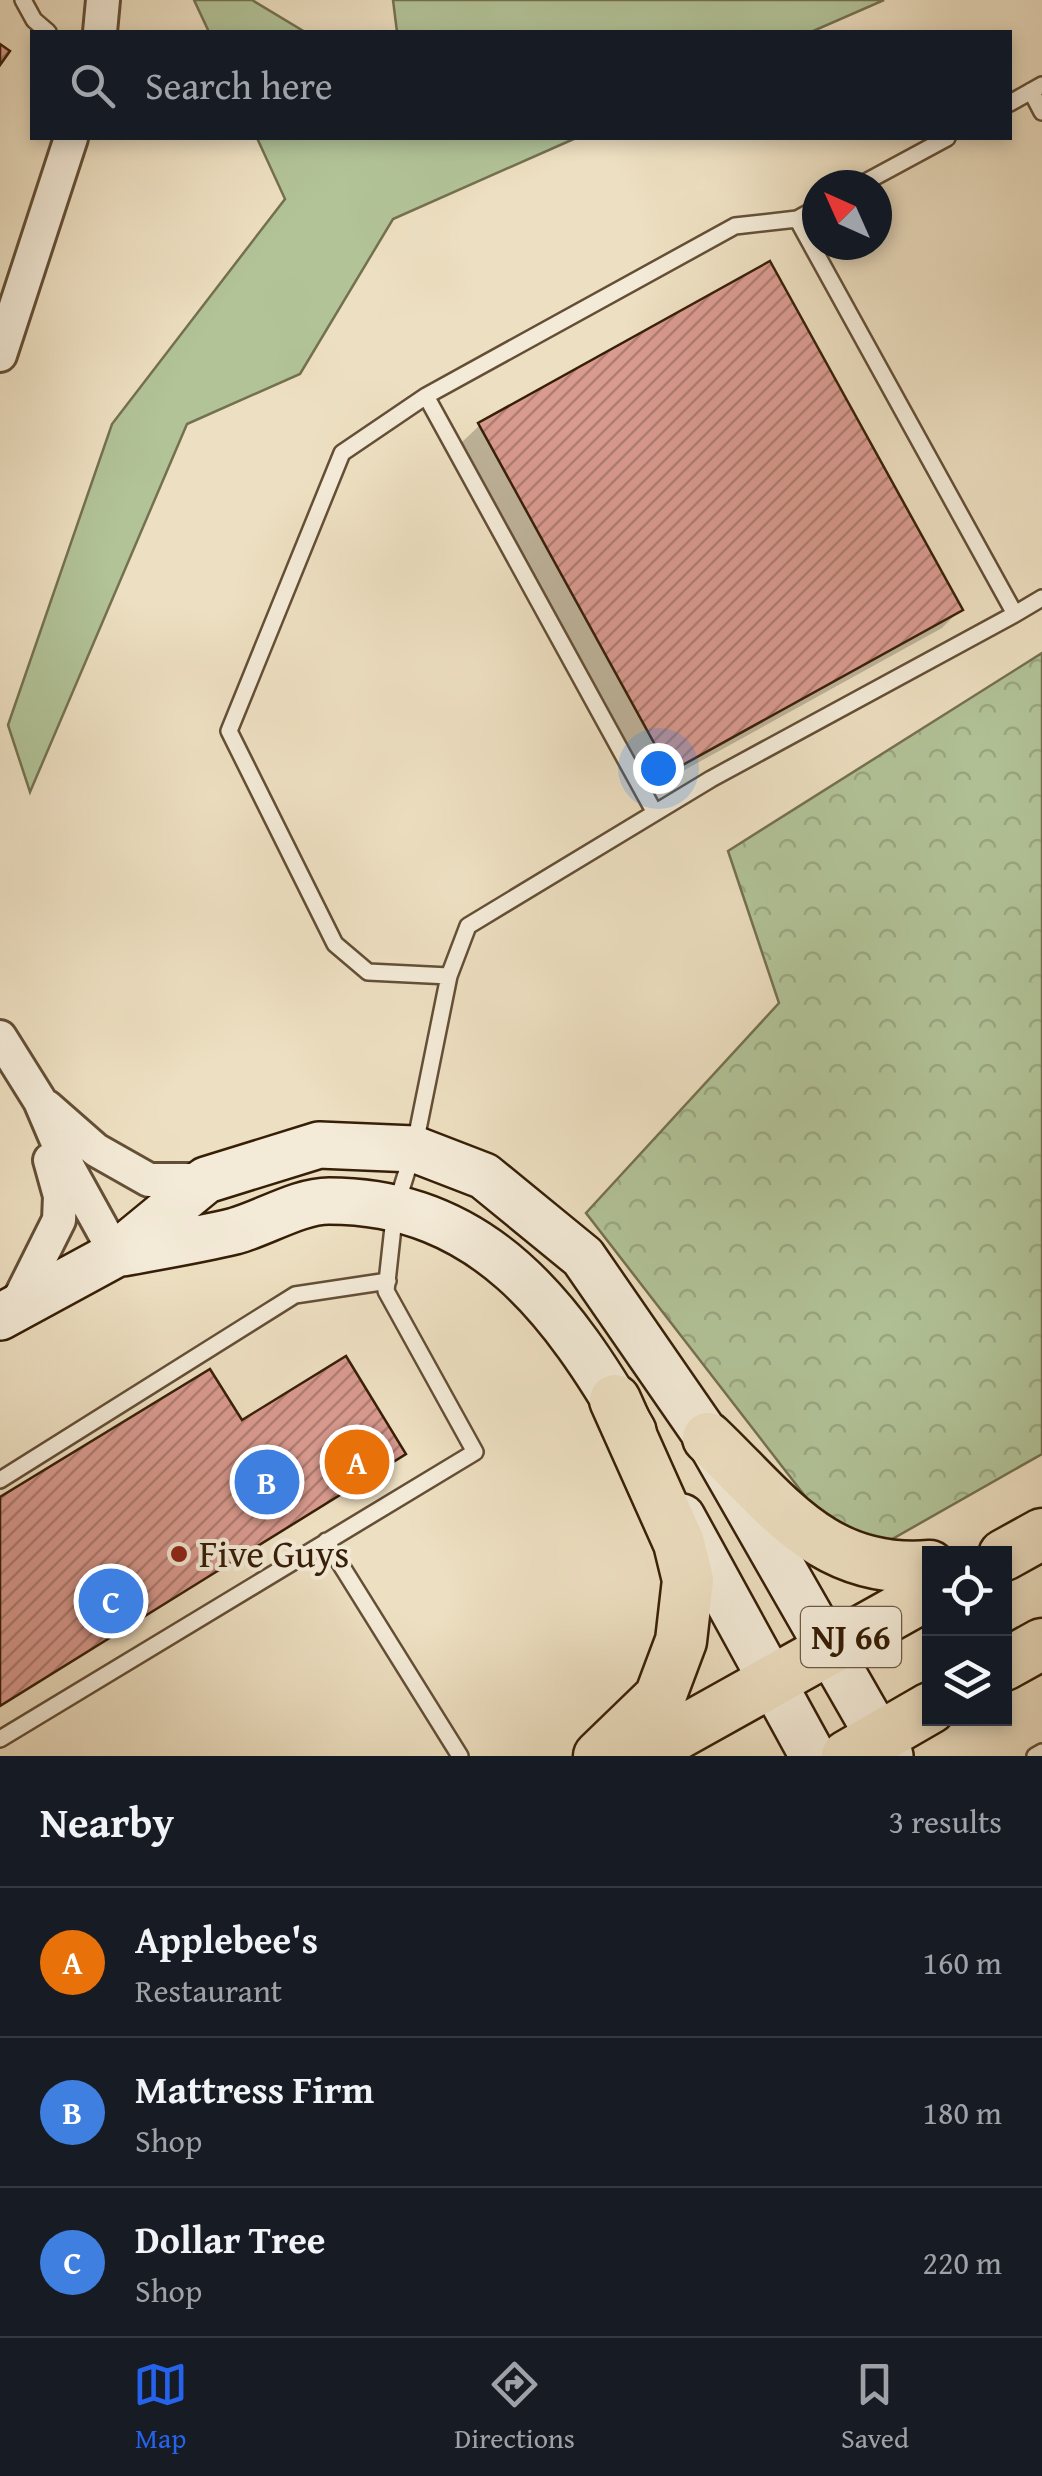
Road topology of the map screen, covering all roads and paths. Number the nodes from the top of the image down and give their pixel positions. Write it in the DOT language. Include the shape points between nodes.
graph roads {
  1 [pos="24,0"];
  2 [pos="103,0"];
  3 [pos="46,30"];
  4 [pos="100,30"];
  5 [pos="1036,88"];
  6 [pos="1012,102"];
  7 [pos="1042,112"];
  8 [pos="70,140"];
  9 [pos="942,140"];
  10 [pos="887,170"];
  11 [pos="802,216"];
  12 [pos="797,219"];
  13 [pos="2,339"];
  14 [pos="426,396"];
  15 [pos="1042,598"];
  16 [pos="1015,614"];
  17 [pos="654,813"];
  18 [pos="449,976"];
  19 [pos="0,1037"];
  20 [pos="40,1101"];
  21 [pos="414,1149"];
  22 [pos="206,1180"];
  23 [pos="395,1209"];
  24 [pos="116,1254"];
  25 [pos="388,1281"];
  26 [pos="8,1311"];
  27 [pos="614,1400"];
  28 [pos="708,1438"];
  29 [pos="0,1480"];
  30 [pos="1042,1534"];
  31 [pos="326,1542"];
  32 [pos="1012,1551"];
  33 [pos="922,1567"];
  34 [pos="922,1597"];
  35 [pos="1042,1644"];
  36 [pos="830,1648"];
  37 [pos="1012,1661"];
  38 [pos="772,1681"];
  39 [pos="922,1714"];
  40 [pos="0,1740"];
  41 [pos="872,1750"];
  42 [pos="1042,1752"];
  43 [pos="460,1756"];
  44 [pos="599,1756"];
  45 [pos="638,1756"];
  46 [pos="813,1756"];
  47 [pos="1035,1756"];
  1 -- 3 [label="lane"];
  2 -- 4 [label="street"];
  5 -- 6 [label="lane"];
  5 -- 7 [label="lane"];
  8 -- 13 [label="street"];
  9 -- 10 [label="lane"];
  11 -- 12 [label="lane"];
  12 -- 14 [label="lane" via="734,226"];
  12 -- 16 [label="lane"];
  14 -- 17 [label="lane"];
  14 -- 18 [label="lane" via="342,453 230,731 335,944 368,972"];
  15 -- 16 [label="lane"];
  16 -- 17 [label="lane"];
  17 -- 18 [label="lane" via="468,926"];
  18 -- 21 [label="lane"];
  19 -- 20 [label="street"];
  20 -- 22 [label="street" via="96,1150 148,1180"];
  20 -- 24 [label="street"];
  20 -- 26 [label="street" via="60,1196 58,1220"];
  21 -- 22 [label="street" via="319,1145"];
  21 -- 23 [label="lane"];
  21 -- 28 [label="street" via="484,1176 583,1256"];
  22 -- 24 [label="street"];
  23 -- 24 [label="street" via="325,1201 234,1231"];
  23 -- 25 [label="lane"];
  23 -- 27 [label="street" via="454,1229 544,1296"];
  24 -- 26 [label="street"];
  25 -- 29 [label="lane" via="295,1295"];
  25 -- 31 [label="lane" via="386,1292 475,1452"];
  27 -- 38 [label="street"];
  27 -- 44 [label="main road" via="679,1543 688,1580 681,1641 660,1697"];
  28 -- 33 [label="main road" via="821,1544 863,1564"];
  28 -- 36 [label="street"];
  30 -- 32 [label="main road"];
  31 -- 40 [label="lane"];
  31 -- 43 [label="lane"];
  34 -- 36 [label="main road, NJ 66"];
  35 -- 37 [label="main road"];
  36 -- 38 [label="main road, NJ 66"];
  36 -- 41 [label="street"];
  38 -- 45 [label="main road, NJ 66"];
  38 -- 46 [label="street"];
  39 -- 41 [label="main road, NJ 66"];
  42 -- 47 [label="lane"];
}
